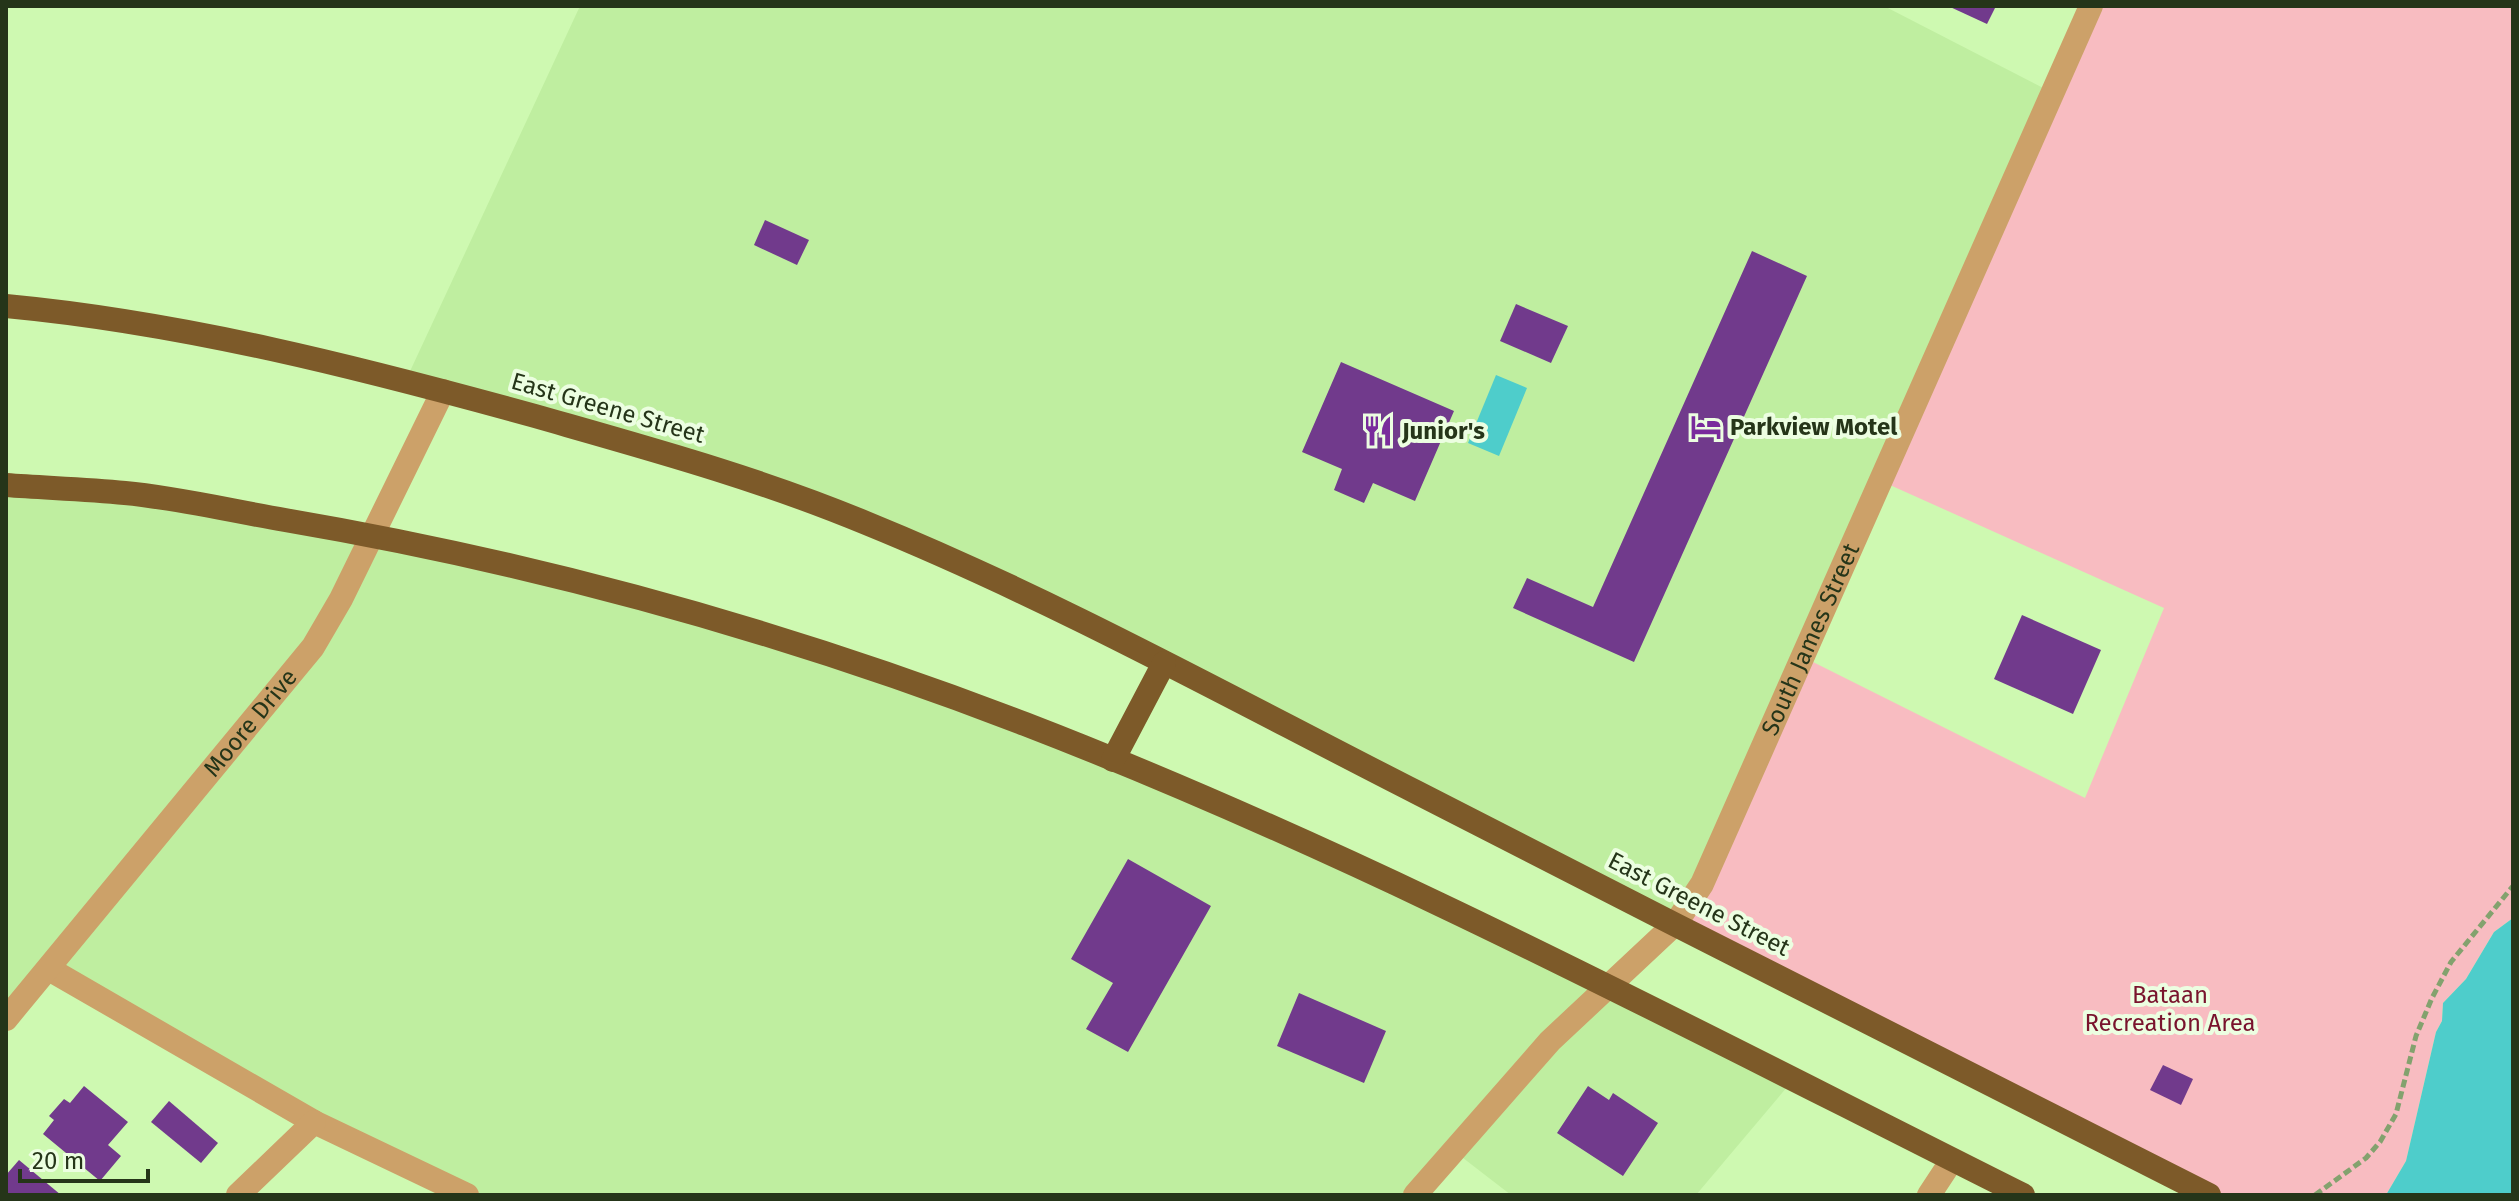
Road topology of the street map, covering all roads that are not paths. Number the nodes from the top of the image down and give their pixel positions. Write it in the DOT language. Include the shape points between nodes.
graph roads {
  1 [pos="2091,6"];
  2 [pos="6,306"];
  3 [pos="443,391"];
  4 [pos="6,485"];
  5 [pos="373,535"];
  6 [pos="1164,663"];
  7 [pos="1113,760"];
  8 [pos="1676,923"];
  9 [pos="49,969"];
  10 [pos="1605,987"];
  11 [pos="6,1019"];
  12 [pos="314,1122"];
  13 [pos="1952,1160"];
  14 [pos="238,1195"];
  15 [pos="467,1195"];
  16 [pos="1415,1195"];
  17 [pos="1929,1195"];
  18 [pos="2023,1195"];
  19 [pos="2209,1195"];
  1 -- 8 [label="street, South James Street" via="1711,866"];
  2 -- 3 [label="highway, East Greene Street" via="162,327"];
  3 -- 5 [label="street, Moore Drive"];
  3 -- 6 [label="highway, East Greene Street" via="791,493 987,576"];
  4 -- 5 [label="highway" via="129,493"];
  5 -- 7 [label="highway" via="695,613 862,665"];
  5 -- 9 [label="street, Moore Drive" via="313,647"];
  6 -- 7 [label="highway"];
  6 -- 8 [label="highway, East Greene Street"];
  7 -- 10 [label="highway" via="1455,912"];
  8 -- 10 [label="street, South James Street"];
  8 -- 19 [label="highway, East Greene Street"];
  9 -- 11 [label="street, Moore Drive"];
  9 -- 12 [label="street"];
  10 -- 13 [label="highway"];
  10 -- 16 [label="street, South James Street" via="1550,1041"];
  12 -- 14 [label="street"];
  12 -- 15 [label="street"];
  13 -- 17 [label="street"];
  13 -- 18 [label="highway"];
}
